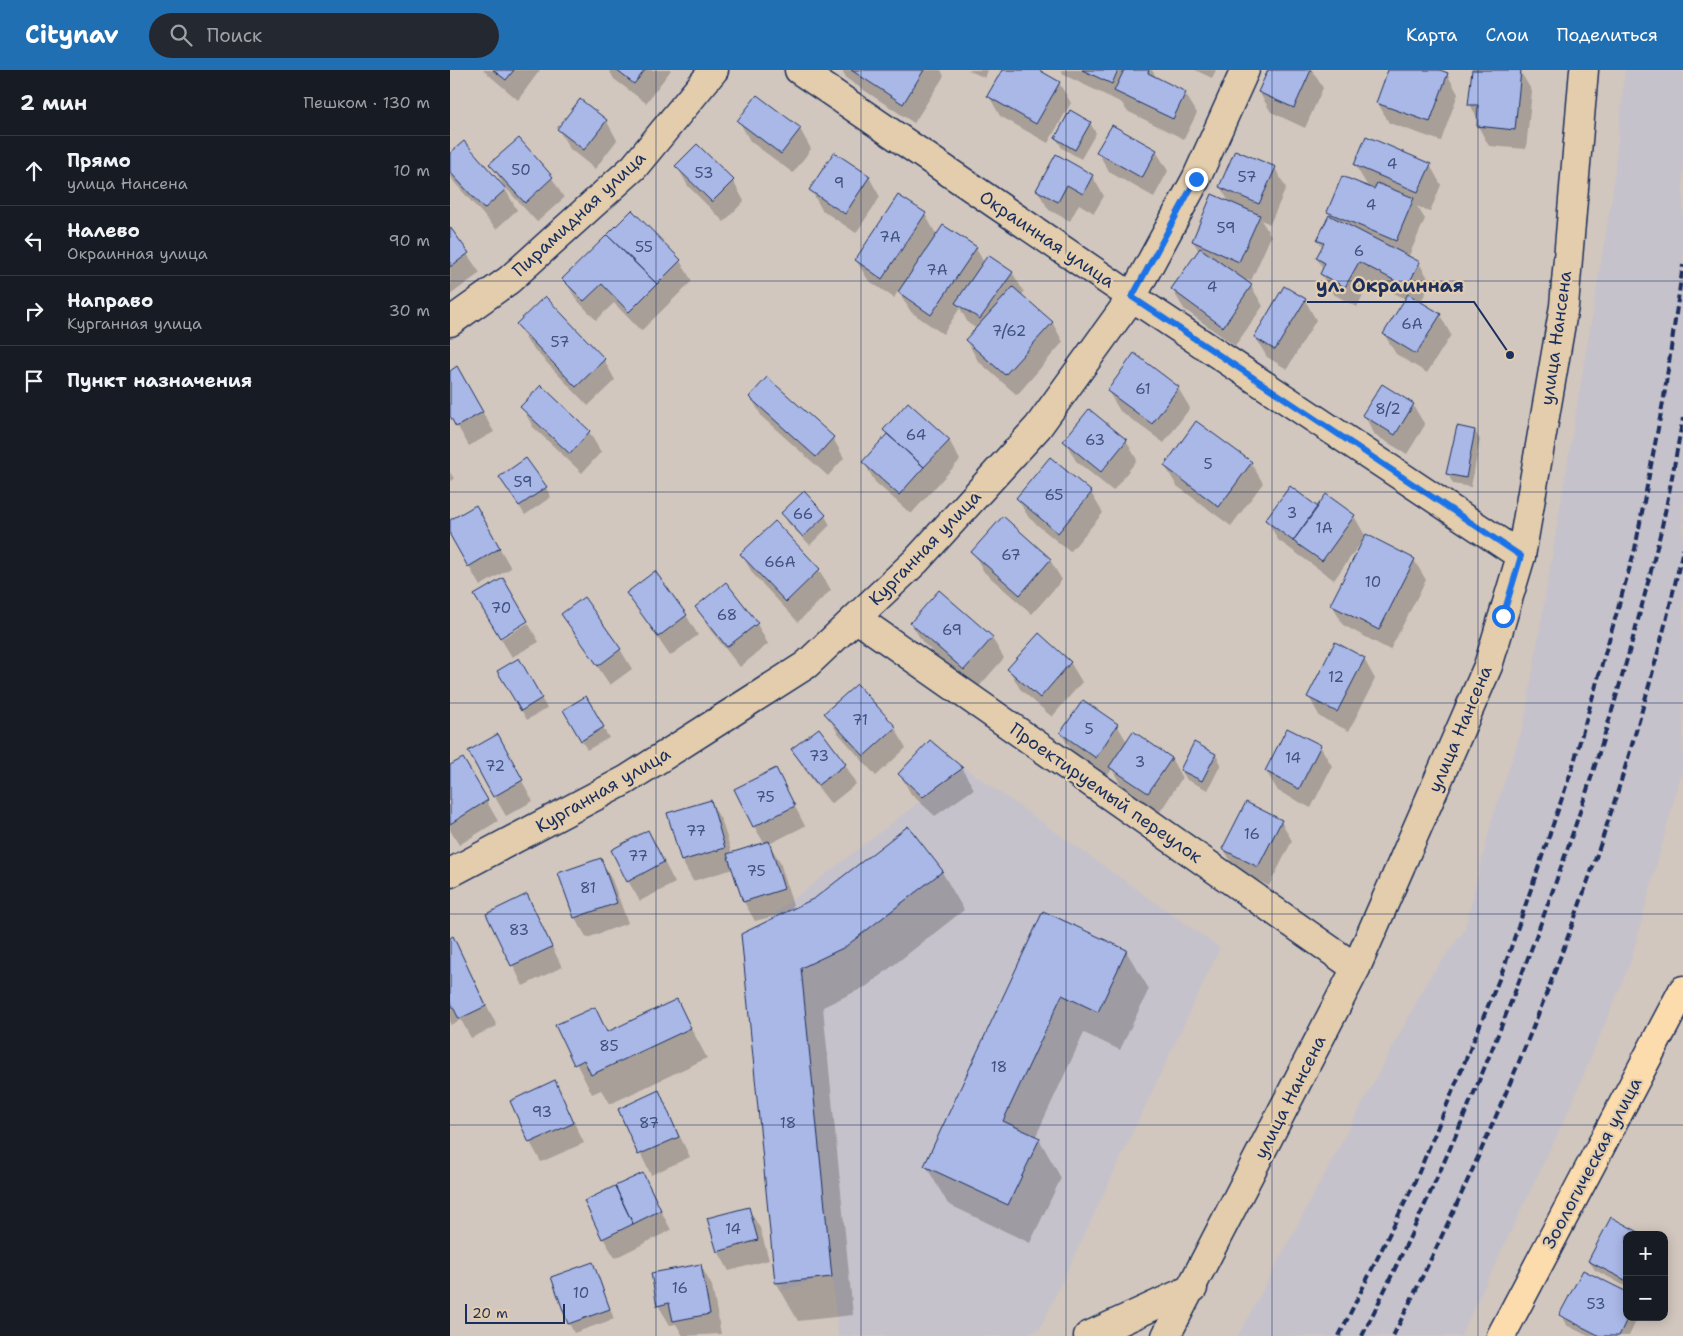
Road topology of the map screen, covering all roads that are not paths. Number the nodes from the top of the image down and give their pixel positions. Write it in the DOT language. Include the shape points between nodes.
graph roads {
  1 [pos="714,70"];
  2 [pos="799,70"];
  3 [pos="1245,70"];
  4 [pos="1584,70"];
  5 [pos="1132,297"];
  6 [pos="450,322"];
  7 [pos="1521,556"];
  8 [pos="856,618"];
  9 [pos="450,873"];
  10 [pos="1356,968"];
  11 [pos="1683,990"];
  12 [pos="1193,1288"];
  13 [pos="1088,1336"];
  14 [pos="1166,1336"];
  15 [pos="1501,1336"];
  1 -- 6 [label="street, Пирамидная улица" via="634,167 509,280"];
  2 -- 5 [label="street, Окраинная улица"];
  3 -- 5 [label="street, Курганная улица" via="1196,179"];
  4 -- 7 [label="street, улица Нансена" via="1564,306"];
  5 -- 7 [label="street, Окраинная улица"];
  5 -- 8 [label="street, Курганная улица" via="1038,427 916,561"];
  7 -- 10 [label="street, улица Нансена" via="1488,666"];
  8 -- 9 [label="street, Курганная улица" via="806,665 626,780"];
  8 -- 10 [label="street, Проектируемый переулок"];
  10 -- 12 [label="street, улица Нансена"];
  11 -- 15 [label="main road, Зоологическая улица"];
  12 -- 13 [label="street"];
  12 -- 14 [label="street, улица Нансена"];
}
